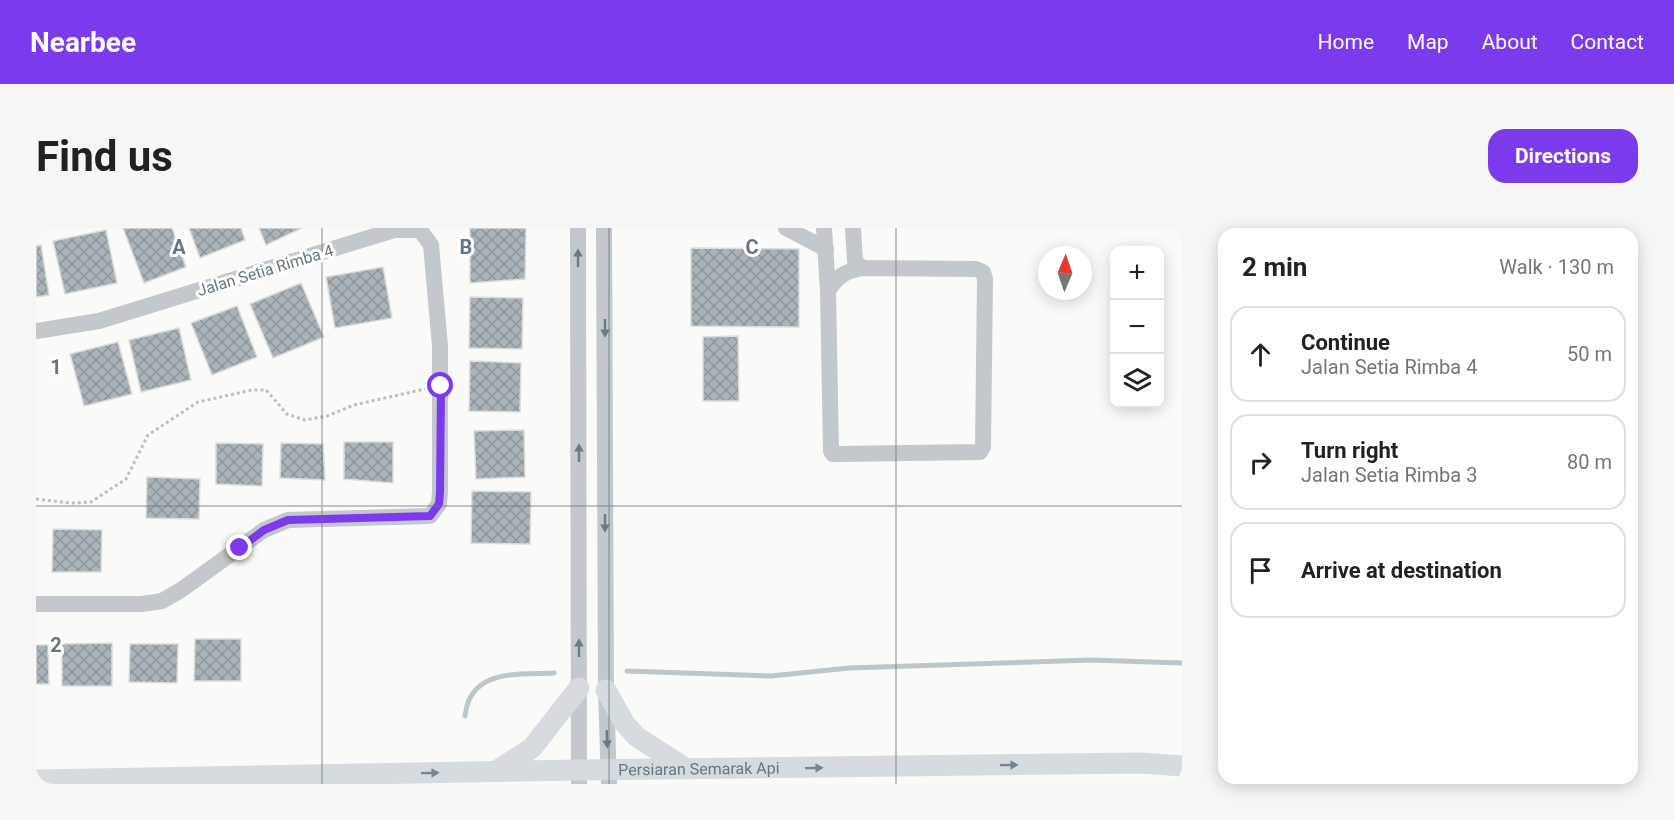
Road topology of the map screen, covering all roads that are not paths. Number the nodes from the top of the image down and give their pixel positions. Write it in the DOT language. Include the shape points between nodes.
graph roads {
  1 [pos="578,228"];
  2 [pos="604,228"];
  3 [pos="786,228"];
  4 [pos="824,228"];
  5 [pos="853,228"];
  6 [pos="826,249"];
  7 [pos="862,268"];
  8 [pos="828,291"];
  9 [pos="36,331"];
  10 [pos="36,604"];
  11 [pos="579,688"];
  12 [pos="606,690"];
  13 [pos="1182,766"];
  14 [pos="687,769"];
  15 [pos="495,772"];
  16 [pos="579,777"];
  17 [pos="609,777"];
  18 [pos="36,780"];
  11 -- 1 [label="street, one-way"];
  2 -- 12 [label="street, one-way"];
  3 -- 6 [label="street"];
  4 -- 6 [label="street"];
  5 -- 7 [label="street" via="855,261"];
  6 -- 8 [label="street"];
  7 -- 8 [label="street" via="840,276"];
  7 -- 8 [label="street" via="976,269 983,273 984,415 980,452 833,454"];
  9 -- 10 [label="street, Jalan Setia Rimba 4" via="99,321 394,230 420,230 431,245 441,386 439,504 430,516 288,520 264,530 162,601"];
  11 -- 15 [label="main road" via="532,748"];
  11 -- 16 [label="street"];
  12 -- 14 [label="main road" via="637,737"];
  12 -- 17 [label="street, one-way"];
  14 -- 13 [label="main road, Persiaran Semarak Api, one-way"];
  14 -- 17 [label="main road, Persiaran Semarak Api"];
  15 -- 16 [label="main road, Persiaran Semarak Api"];
  18 -- 15 [label="main road, Persiaran Semarak Api, one-way"];
  16 -- 17 [label="main road, Persiaran Semarak Api"];
}
